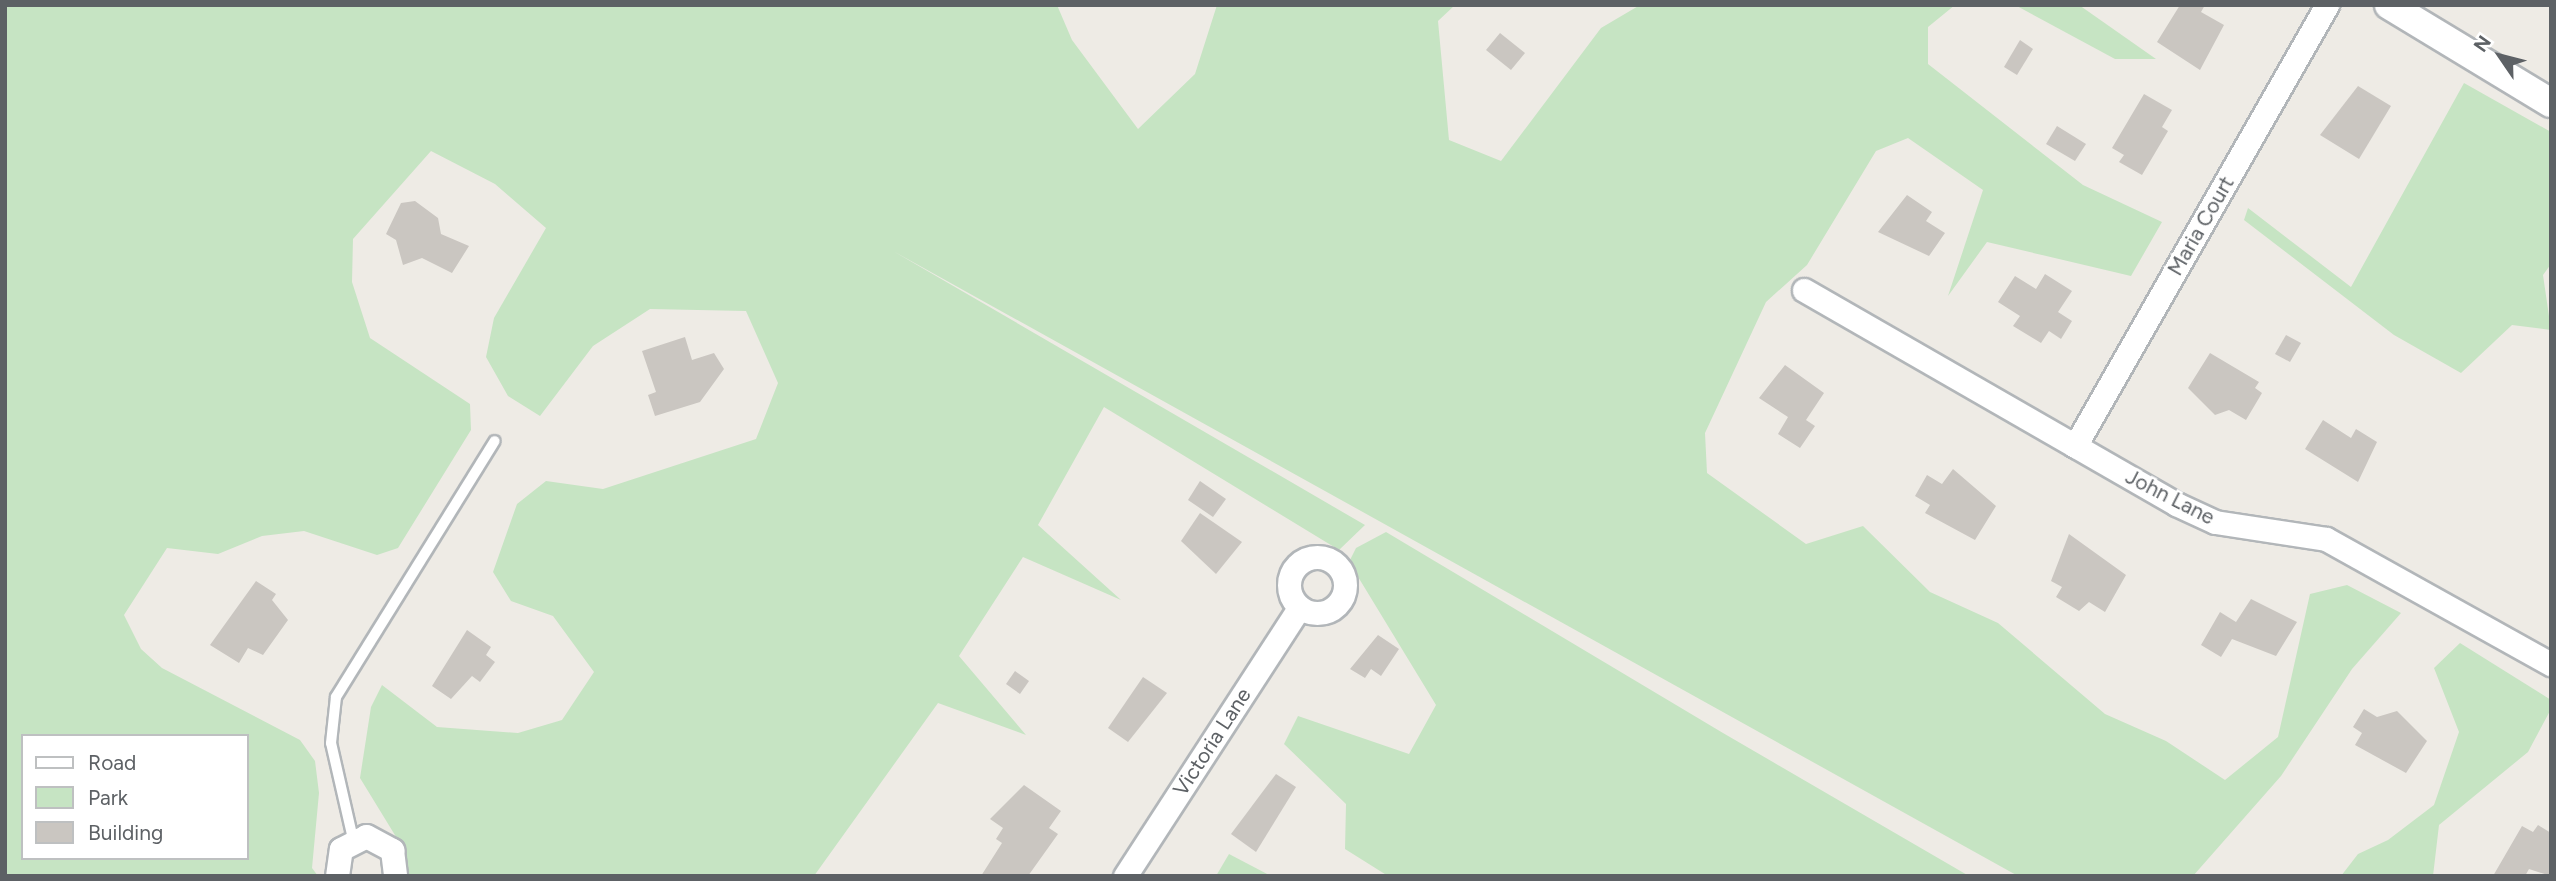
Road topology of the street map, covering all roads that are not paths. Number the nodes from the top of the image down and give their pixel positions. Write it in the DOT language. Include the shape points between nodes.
graph roads {
  1 [pos="2327,5"];
  2 [pos="2389,5"];
  3 [pos="2551,103"];
  4 [pos="1804,290"];
  5 [pos="495,441"];
  6 [pos="2075,446"];
  7 [pos="1299,607"];
  8 [pos="2551,664"];
  9 [pos="353,839"];
  10 [pos="337,876"];
  11 [pos="395,876"];
  12 [pos="1125,876"];
  1 -- 6 [label="street, Maria Court"];
  2 -- 3 [label="street"];
  4 -- 6 [label="street, John Lane"];
  5 -- 9 [label="lane" via="336,697 331,743"];
  6 -- 8 [label="street, John Lane" via="2215,522 2326,539"];
  7 -- 12 [label="street, Victoria Lane"];
  9 -- 10 [label="street" via="337,858"];
  9 -- 11 [label="street" via="386,842 396,860"];
}
